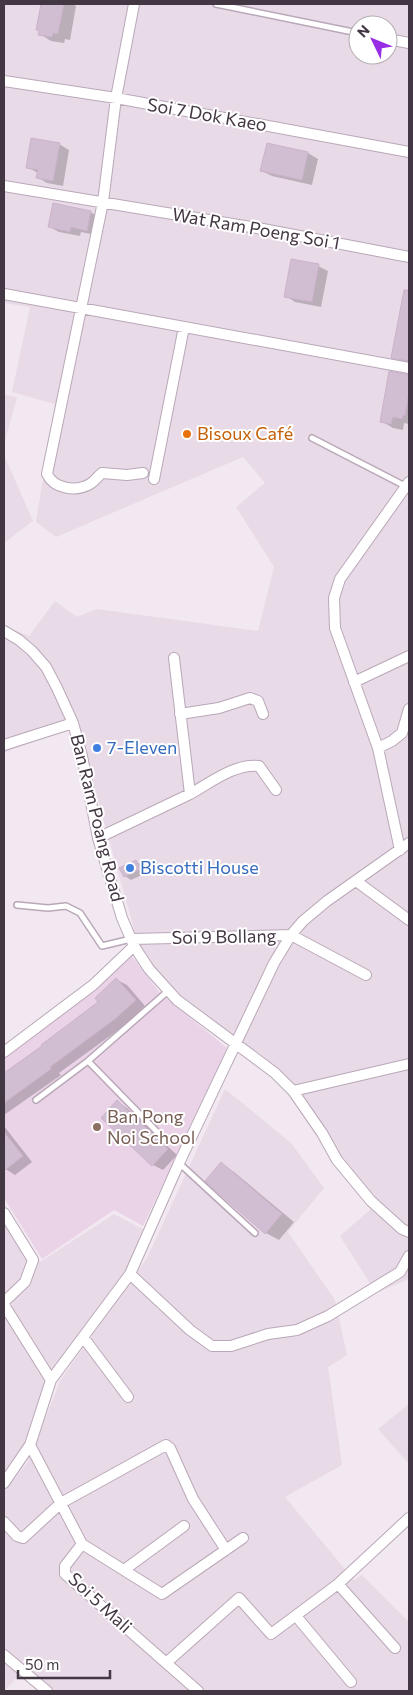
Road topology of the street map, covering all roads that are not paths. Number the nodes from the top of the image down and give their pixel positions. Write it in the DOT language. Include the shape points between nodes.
graph roads {
  1 [pos="134,4"];
  2 [pos="216,4"];
  3 [pos="348,31"];
  4 [pos="4,81"];
  5 [pos="116,98"];
  6 [pos="409,152"];
  7 [pos="4,186"];
  8 [pos="103,202"];
  9 [pos="409,257"];
  10 [pos="4,294"];
  11 [pos="80,308"];
  12 [pos="184,327"];
  13 [pos="409,368"];
  14 [pos="312,438"];
  15 [pos="143,473"];
  16 [pos="154,479"];
  17 [pos="408,485"];
  18 [pos="4,631"];
  19 [pos="409,656"];
  20 [pos="174,658"];
  21 [pos="354,682"];
  22 [pos="409,710"];
  23 [pos="180,714"];
  24 [pos="263,714"];
  25 [pos="72,723"];
  26 [pos="4,745"];
  27 [pos="378,748"];
  28 [pos="276,790"];
  29 [pos="190,794"];
  30 [pos="98,838"];
  31 [pos="409,843"];
  32 [pos="400,850"];
  33 [pos="356,881"];
  34 [pos="17,905"];
  35 [pos="409,920"];
  36 [pos="291,935"];
  37 [pos="133,942"];
  38 [pos="366,975"];
  39 [pos="168,991"];
  40 [pos="236,1044"];
  41 [pos="4,1052"];
  42 [pos="88,1061"];
  43 [pos="409,1064"];
  44 [pos="293,1091"];
  45 [pos="36,1100"];
  46 [pos="166,1141"];
  47 [pos="179,1163"];
  48 [pos="4,1213"];
  49 [pos="409,1232"];
  50 [pos="255,1233"];
  51 [pos="409,1256"];
  52 [pos="130,1274"];
  53 [pos="4,1303"];
  54 [pos="83,1337"];
  55 [pos="51,1380"];
  56 [pos="128,1397"];
  57 [pos="30,1445"];
  58 [pos="4,1483"];
  59 [pos="61,1503"];
  60 [pos="409,1518"];
  61 [pos="4,1522"];
  62 [pos="184,1526"];
  63 [pos="243,1538"];
  64 [pos="82,1544"];
  65 [pos="226,1550"];
  66 [pos="124,1570"];
  67 [pos="338,1584"];
  68 [pos="296,1616"];
  69 [pos="395,1648"];
  70 [pos="4,1655"];
  71 [pos="166,1663"];
  72 [pos="351,1682"];
  73 [pos="48,1691"];
  74 [pos="198,1691"];
  1 -- 5 [label="street"];
  2 -- 3 [label="lane"];
  4 -- 5 [label="street, Soi 7 Dok Kaeo"];
  5 -- 6 [label="street, Soi 7 Dok Kaeo"];
  5 -- 8 [label="street"];
  7 -- 8 [label="street, Wat Ram Poeng Soi 1"];
  8 -- 9 [label="street, Wat Ram Poeng Soi 1"];
  8 -- 11 [label="street"];
  10 -- 11 [label="street"];
  11 -- 12 [label="street"];
  11 -- 15 [label="street" via="47,474 54,484 78,489 102,473"];
  12 -- 13 [label="street"];
  12 -- 16 [label="street"];
  14 -- 17 [label="lane"];
  17 -- 21 [label="street" via="340,579 334,598 335,628"];
  18 -- 25 [label="street, Ban Ram Poang Road" via="32,651 46,667"];
  19 -- 21 [label="street"];
  20 -- 23 [label="street"];
  21 -- 27 [label="street"];
  22 -- 27 [label="street" via="402,733"];
  23 -- 24 [label="street" via="219,708 250,698 258,702"];
  23 -- 29 [label="street"];
  25 -- 26 [label="street"];
  25 -- 30 [label="street, Ban Ram Poang Road" via="85,768"];
  27 -- 32 [label="street"];
  28 -- 29 [label="street" via="259,766 247,765"];
  29 -- 30 [label="street"];
  30 -- 37 [label="street, Ban Ram Poang Road" via="122,918"];
  31 -- 32 [label="street"];
  32 -- 33 [label="street"];
  33 -- 35 [label="street"];
  33 -- 36 [label="street" via="327,901"];
  34 -- 37 [label="lane" via="66,906 80,913 102,946"];
  36 -- 37 [label="street, Soi 9 Bollang"];
  36 -- 38 [label="street, Soi 9 Bollang"];
  36 -- 40 [label="street" via="274,963"];
  37 -- 39 [label="street, Ban Ram Poang Road" via="149,969"];
  37 -- 41 [label="street" via="93,986"];
  39 -- 40 [label="street, Ban Ram Poang Road"];
  39 -- 42 [label="lane"];
  40 -- 44 [label="street, Ban Ram Poang Road"];
  40 -- 47 [label="street"];
  42 -- 45 [label="lane"];
  42 -- 46 [label="lane"];
  43 -- 44 [label="street"];
  44 -- 49 [label="street, Ban Ram Poang Road" via="337,1160 371,1201"];
  47 -- 50 [label="lane"];
  47 -- 52 [label="street"];
  48 -- 53 [label="street" via="33,1260 25,1282"];
  51 -- 52 [label="street" via="400,1272 328,1316 297,1330 268,1334 230,1346 212,1346"];
  52 -- 54 [label="street"];
  53 -- 55 [label="street"];
  54 -- 55 [label="street"];
  54 -- 56 [label="street"];
  55 -- 57 [label="street"];
  57 -- 58 [label="street"];
  57 -- 59 [label="street, Soi 5 Mali"];
  59 -- 61 [label="street" via="23,1538"];
  59 -- 64 [label="street, Soi 5 Mali"];
  59 -- 65 [label="street" via="166,1445 193,1499"];
  60 -- 67 [label="street"];
  62 -- 66 [label="street"];
  63 -- 65 [label="street"];
  64 -- 66 [label="street"];
  64 -- 71 [label="street, Soi 5 Mali" via="65,1566 65,1574"];
  65 -- 66 [label="street" via="162,1594"];
  67 -- 68 [label="street"];
  67 -- 69 [label="street"];
  68 -- 71 [label="street" via="271,1634 238,1598"];
  68 -- 72 [label="street"];
  70 -- 73 [label="street"];
  71 -- 74 [label="street, Soi 5 Mali"];
}
